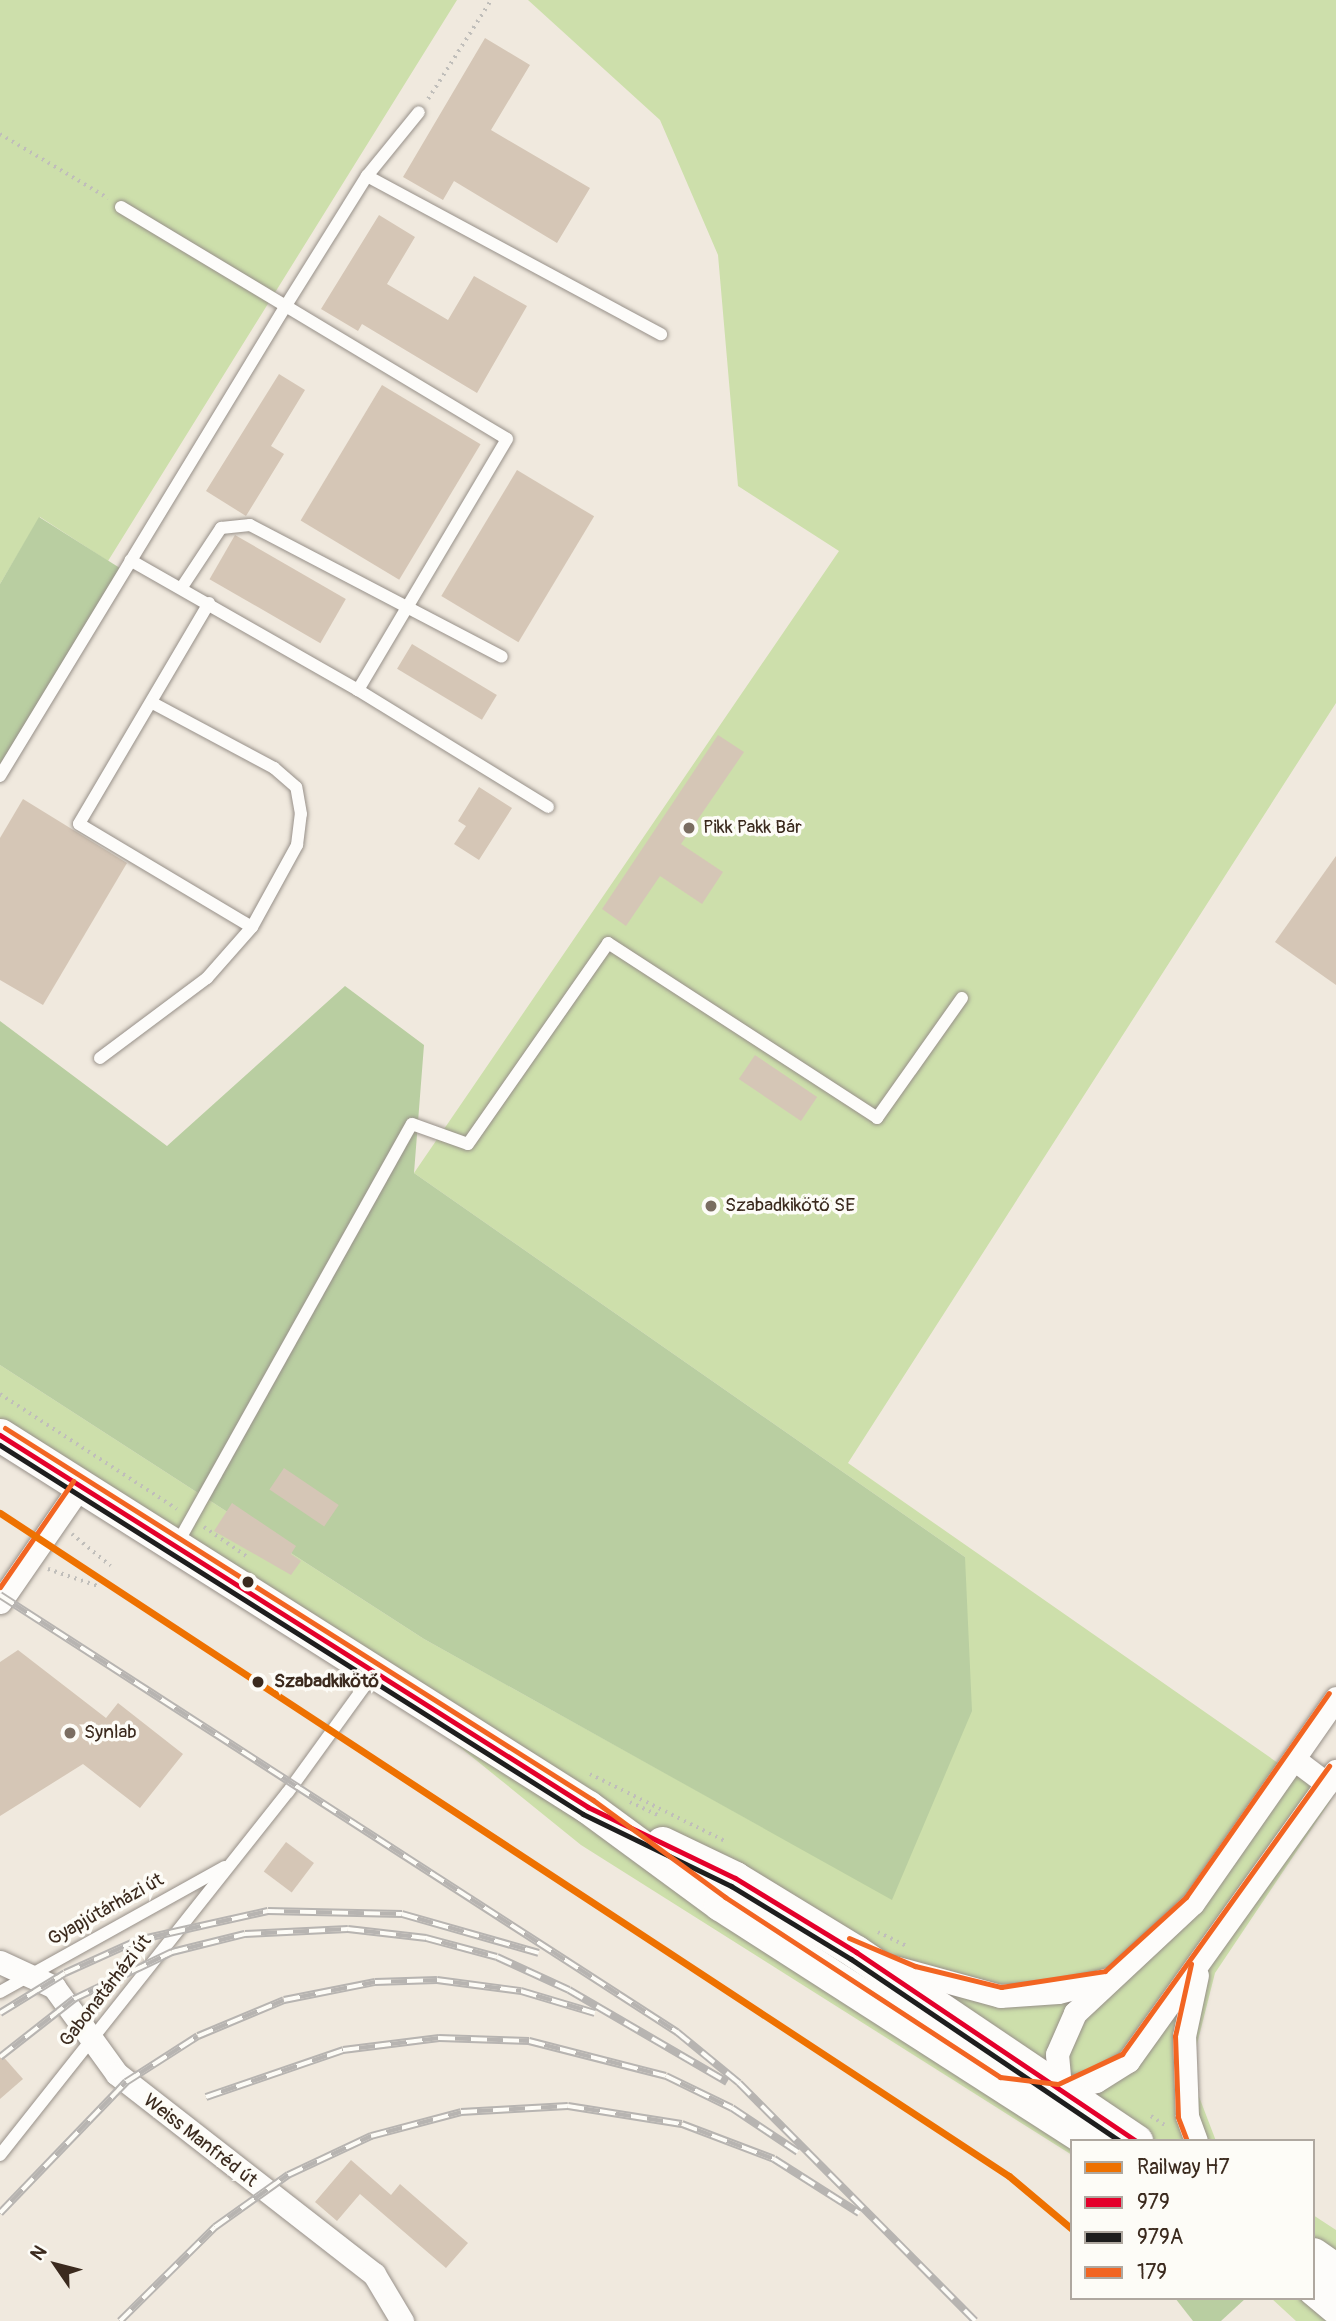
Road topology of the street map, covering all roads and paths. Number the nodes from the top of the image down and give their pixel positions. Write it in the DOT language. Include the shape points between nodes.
graph roads {
  1 [pos="491,0"];
  2 [pos="419,112"];
  3 [pos="0,135"];
  4 [pos="367,176"];
  5 [pos="121,207"];
  6 [pos="285,307"];
  7 [pos="661,334"];
  8 [pos="130,560"];
  9 [pos="182,587"];
  10 [pos="209,603"];
  11 [pos="408,605"];
  12 [pos="502,657"];
  13 [pos="358,690"];
  14 [pos="153,703"];
  15 [pos="0,776"];
  16 [pos="548,807"];
  17 [pos="252,928"];
  18 [pos="962,998"];
  19 [pos="100,1058"];
  20 [pos="0,1394"];
  21 [pos="0,1435"];
  22 [pos="137,1482"];
  23 [pos="80,1486"];
  24 [pos="117,1510"];
  25 [pos="193,1520"];
  26 [pos="78,1529"];
  27 [pos="71,1533"];
  28 [pos="64,1542"];
  29 [pos="175,1548"];
  30 [pos="52,1559"];
  31 [pos="256,1563"];
  32 [pos="111,1566"];
  33 [pos="46,1568"];
  34 [pos="35,1575"];
  35 [pos="98,1586"];
  36 [pos="0,1602"];
  37 [pos="372,1676"];
  38 [pos="1336,1698"];
  39 [pos="1294,1759"];
  40 [pos="586,1772"];
  41 [pos="1331,1777"];
  42 [pos="588,1807"];
  43 [pos="736,1847"];
  44 [pos="232,1863"];
  45 [pos="862,1939"];
  46 [pos="912,1948"];
  47 [pos="0,1962"];
  48 [pos="1198,1969"];
  49 [pos="31,1973"];
  50 [pos="1110,1979"];
  51 [pos="0,1992"];
  52 [pos="93,2038"];
  53 [pos="997,2085"];
  54 [pos="1059,2093"];
  55 [pos="1084,2138"];
  56 [pos="1133,2139"];
  57 [pos="1195,2139"];
  58 [pos="0,2155"];
  59 [pos="1315,2255"];
  60 [pos="1336,2270"];
  61 [pos="1315,2290"];
  62 [pos="1336,2307"];
  63 [pos="401,2321"];
  1 -- 2 [label="path"];
  2 -- 4 [label="lane"];
  3 -- 5 [label="path"];
  4 -- 6 [label="lane"];
  4 -- 7 [label="lane"];
  5 -- 6 [label="lane"];
  6 -- 8 [label="lane"];
  6 -- 11 [label="lane" via="507,439"];
  8 -- 9 [label="lane"];
  8 -- 15 [label="lane"];
  9 -- 10 [label="lane"];
  9 -- 11 [label="lane" via="221,528 250,525"];
  10 -- 13 [label="lane"];
  10 -- 14 [label="lane"];
  11 -- 12 [label="lane"];
  11 -- 13 [label="lane"];
  13 -- 16 [label="lane"];
  14 -- 17 [label="lane" via="274,768 296,788 301,814 297,845"];
  14 -- 17 [label="lane" via="79,824"];
  17 -- 19 [label="lane" via="207,978"];
  18 -- 25 [label="lane" via="877,1118 608,943 468,1144 412,1124"];
  20 -- 22 [label="path"];
  21 -- 23 [label="main road"];
  22 -- 24 [label="path"];
  22 -- 25 [label="path"];
  23 -- 24 [label="main road"];
  23 -- 36 [label="street"];
  24 -- 29 [label="main road"];
  25 -- 29 [label="lane"];
  25 -- 31 [label="path"];
  26 -- 27 [label="path"];
  27 -- 28 [label="path"];
  27 -- 32 [label="path"];
  29 -- 37 [label="main road"];
  30 -- 33 [label="path"];
  33 -- 34 [label="path"];
  33 -- 35 [label="path"];
  37 -- 42 [label="main road"];
  37 -- 44 [label="lane, Gabonatárházi út"];
  38 -- 39 [label="street"];
  39 -- 41 [label="street"];
  39 -- 50 [label="street" via="1193,1903"];
  40 -- 43 [label="path"];
  41 -- 48 [label="street"];
  42 -- 45 [label="main road"];
  42 -- 53 [label="main road" via="720,1904"];
  44 -- 49 [label="lane, Gyapjútárházi út"];
  44 -- 52 [label="lane, Gabonatárházi út"];
  45 -- 46 [label="path"];
  45 -- 50 [label="street" via="1000,1996 1058,1992"];
  45 -- 54 [label="main road"];
  47 -- 49 [label="street, Weiss Manfréd út"];
  48 -- 54 [label="street" via="1128,2061"];
  48 -- 57 [label="street" via="1184,2036 1187,2116"];
  49 -- 51 [label="lane, Gyapjútárházi út"];
  49 -- 52 [label="street, Weiss Manfréd út" via="62,1996"];
  50 -- 54 [label="street" via="1075,2013 1065,2034 1057,2054"];
  52 -- 58 [label="lane, Gabonatárházi út"];
  52 -- 63 [label="street, Weiss Manfréd út" via="117,2074 145,2100 374,2274"];
  53 -- 54 [label="street"];
  53 -- 55 [label="main road"];
  54 -- 55 [label="street"];
  54 -- 56 [label="main road"];
  59 -- 60 [label="main road"];
  61 -- 62 [label="main road"];
}
